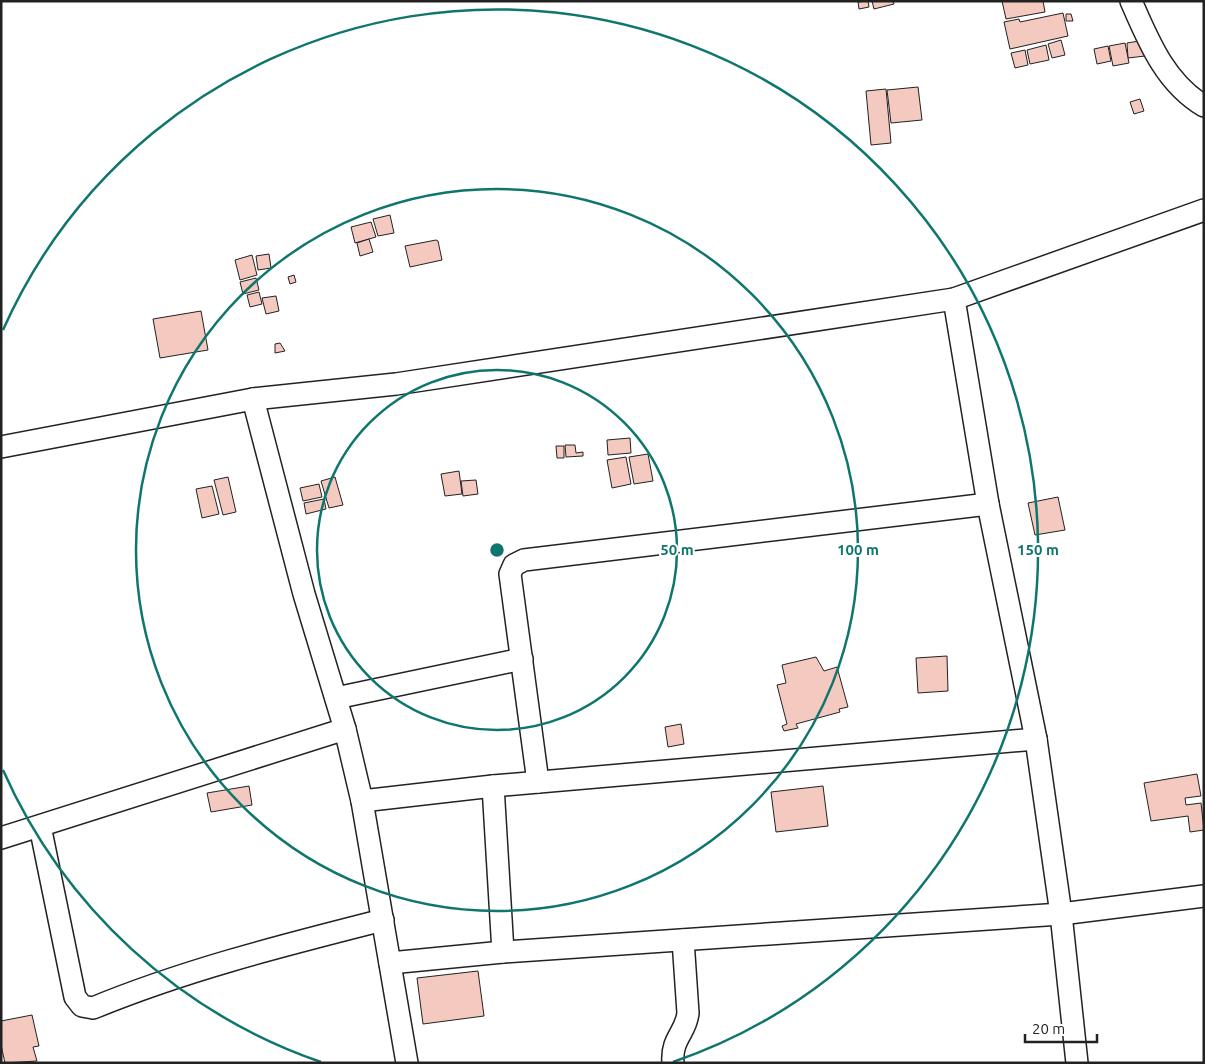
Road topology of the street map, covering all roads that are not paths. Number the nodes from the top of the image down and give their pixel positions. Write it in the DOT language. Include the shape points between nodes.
graph roads {
  1 [pos="1131,1"];
  2 [pos="1204,106"];
  3 [pos="1204,210"];
  4 [pos="954,299"];
  5 [pos="253,399"];
  6 [pos="1,448"];
  7 [pos="988,504"];
  8 [pos="522,659"];
  9 [pos="336,698"];
  10 [pos="345,729"];
  11 [pos="1036,739"];
  12 [pos="538,782"];
  13 [pos="493,786"];
  14 [pos="362,801"];
  15 [pos="40,826"];
  16 [pos="1,838"];
  17 [pos="1204,896"];
  18 [pos="1061,914"];
  19 [pos="383,920"];
  20 [pos="683,940"];
  21 [pos="504,952"];
  22 [pos="390,963"];
  23 [pos="406,1063"];
  24 [pos="673,1063"];
  25 [pos="1077,1063"];
  1 -- 2 [label="street" via="1153,51 1171,77"];
  3 -- 4 [label="street"];
  4 -- 5 [label="street" via="396,384"];
  4 -- 7 [label="street"];
  5 -- 6 [label="street"];
  5 -- 9 [label="street" via="304,594"];
  7 -- 8 [label="street" via="524,560 514,565 510,574"];
  7 -- 11 [label="street"];
  8 -- 9 [label="street"];
  8 -- 12 [label="street"];
  9 -- 10 [label="street"];
  10 -- 14 [label="street"];
  10 -- 15 [label="street"];
  11 -- 12 [label="street"];
  11 -- 18 [label="street"];
  12 -- 13 [label="street"];
  13 -- 14 [label="street"];
  13 -- 21 [label="street"];
  14 -- 19 [label="street"];
  15 -- 16 [label="street"];
  15 -- 19 [label="street" via="75,997 82,1006 93,1008 169,978 230,959"];
  17 -- 18 [label="street"];
  18 -- 20 [label="street"];
  18 -- 25 [label="street"];
  19 -- 22 [label="street"];
  20 -- 21 [label="street"];
  20 -- 24 [label="street" via="688,1013 673,1046"];
  21 -- 22 [label="street"];
  22 -- 23 [label="street"];
}
